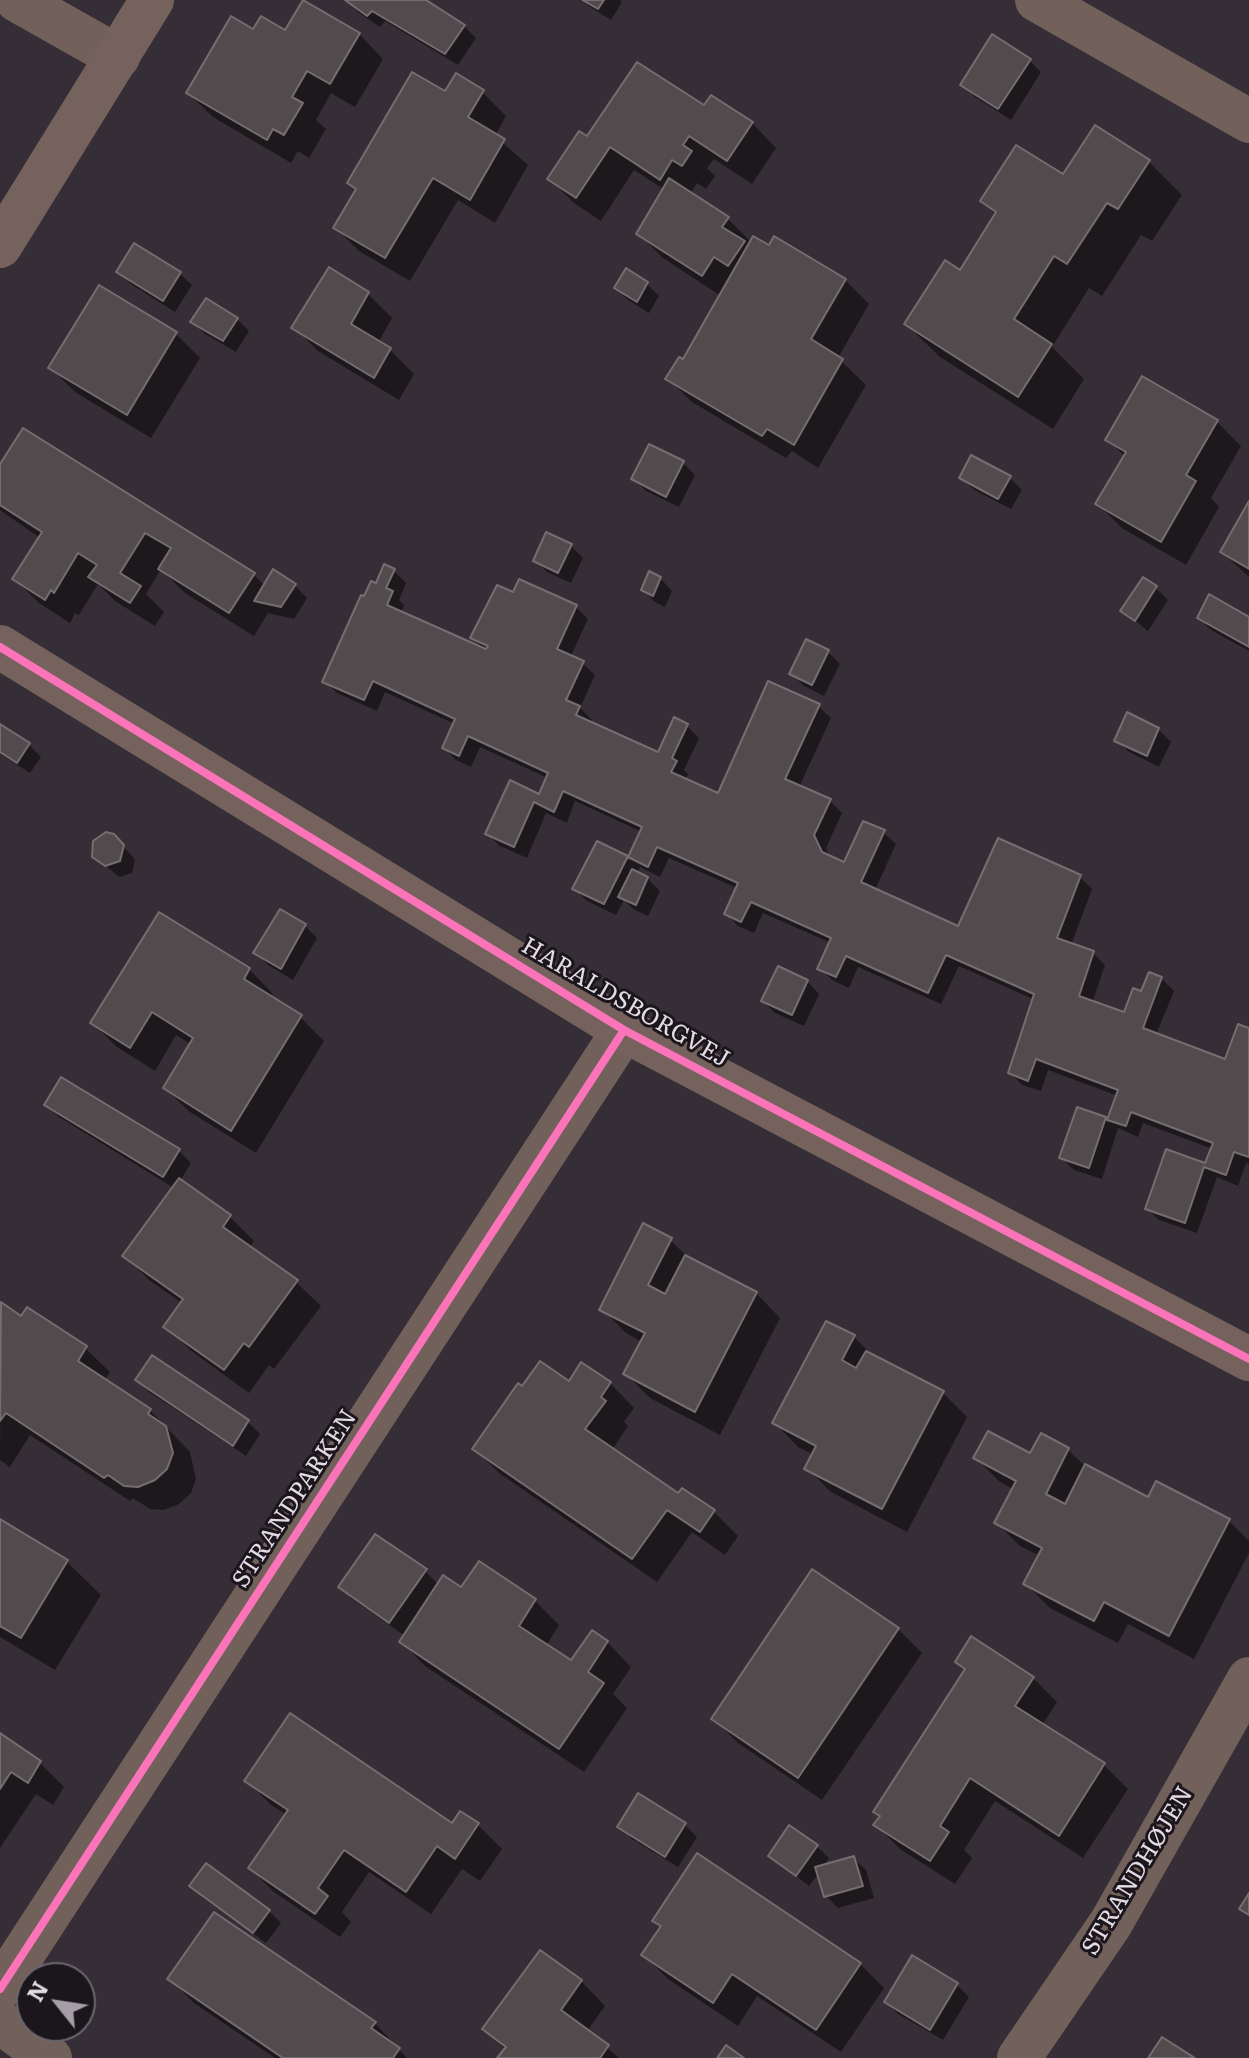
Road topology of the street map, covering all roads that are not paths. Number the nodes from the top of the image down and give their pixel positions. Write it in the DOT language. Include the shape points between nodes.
graph roads {
  1 [pos="17,0"];
  2 [pos="152,0"];
  3 [pos="1037,0"];
  4 [pos="118,57"];
  5 [pos="1249,121"];
  6 [pos="0,246"];
  7 [pos="0,647"];
  8 [pos="624,1030"];
  9 [pos="1249,1359"];
  10 [pos="1249,1679"];
  11 [pos="0,1989"];
  12 [pos="0,2022"];
  13 [pos="50,2058"];
  14 [pos="1019,2058"];
  1 -- 4 [label="street"];
  2 -- 4 [label="street"];
  3 -- 5 [label="street"];
  4 -- 6 [label="street"];
  7 -- 8 [label="street, HARALDSBORGVEJ"];
  8 -- 9 [label="street, HARALDSBORGVEJ"];
  8 -- 11 [label="street, STRANDPARKEN"];
  10 -- 14 [label="street, STRANDHØJEN" via="1111,1923"];
  12 -- 13 [label="street"];
}
